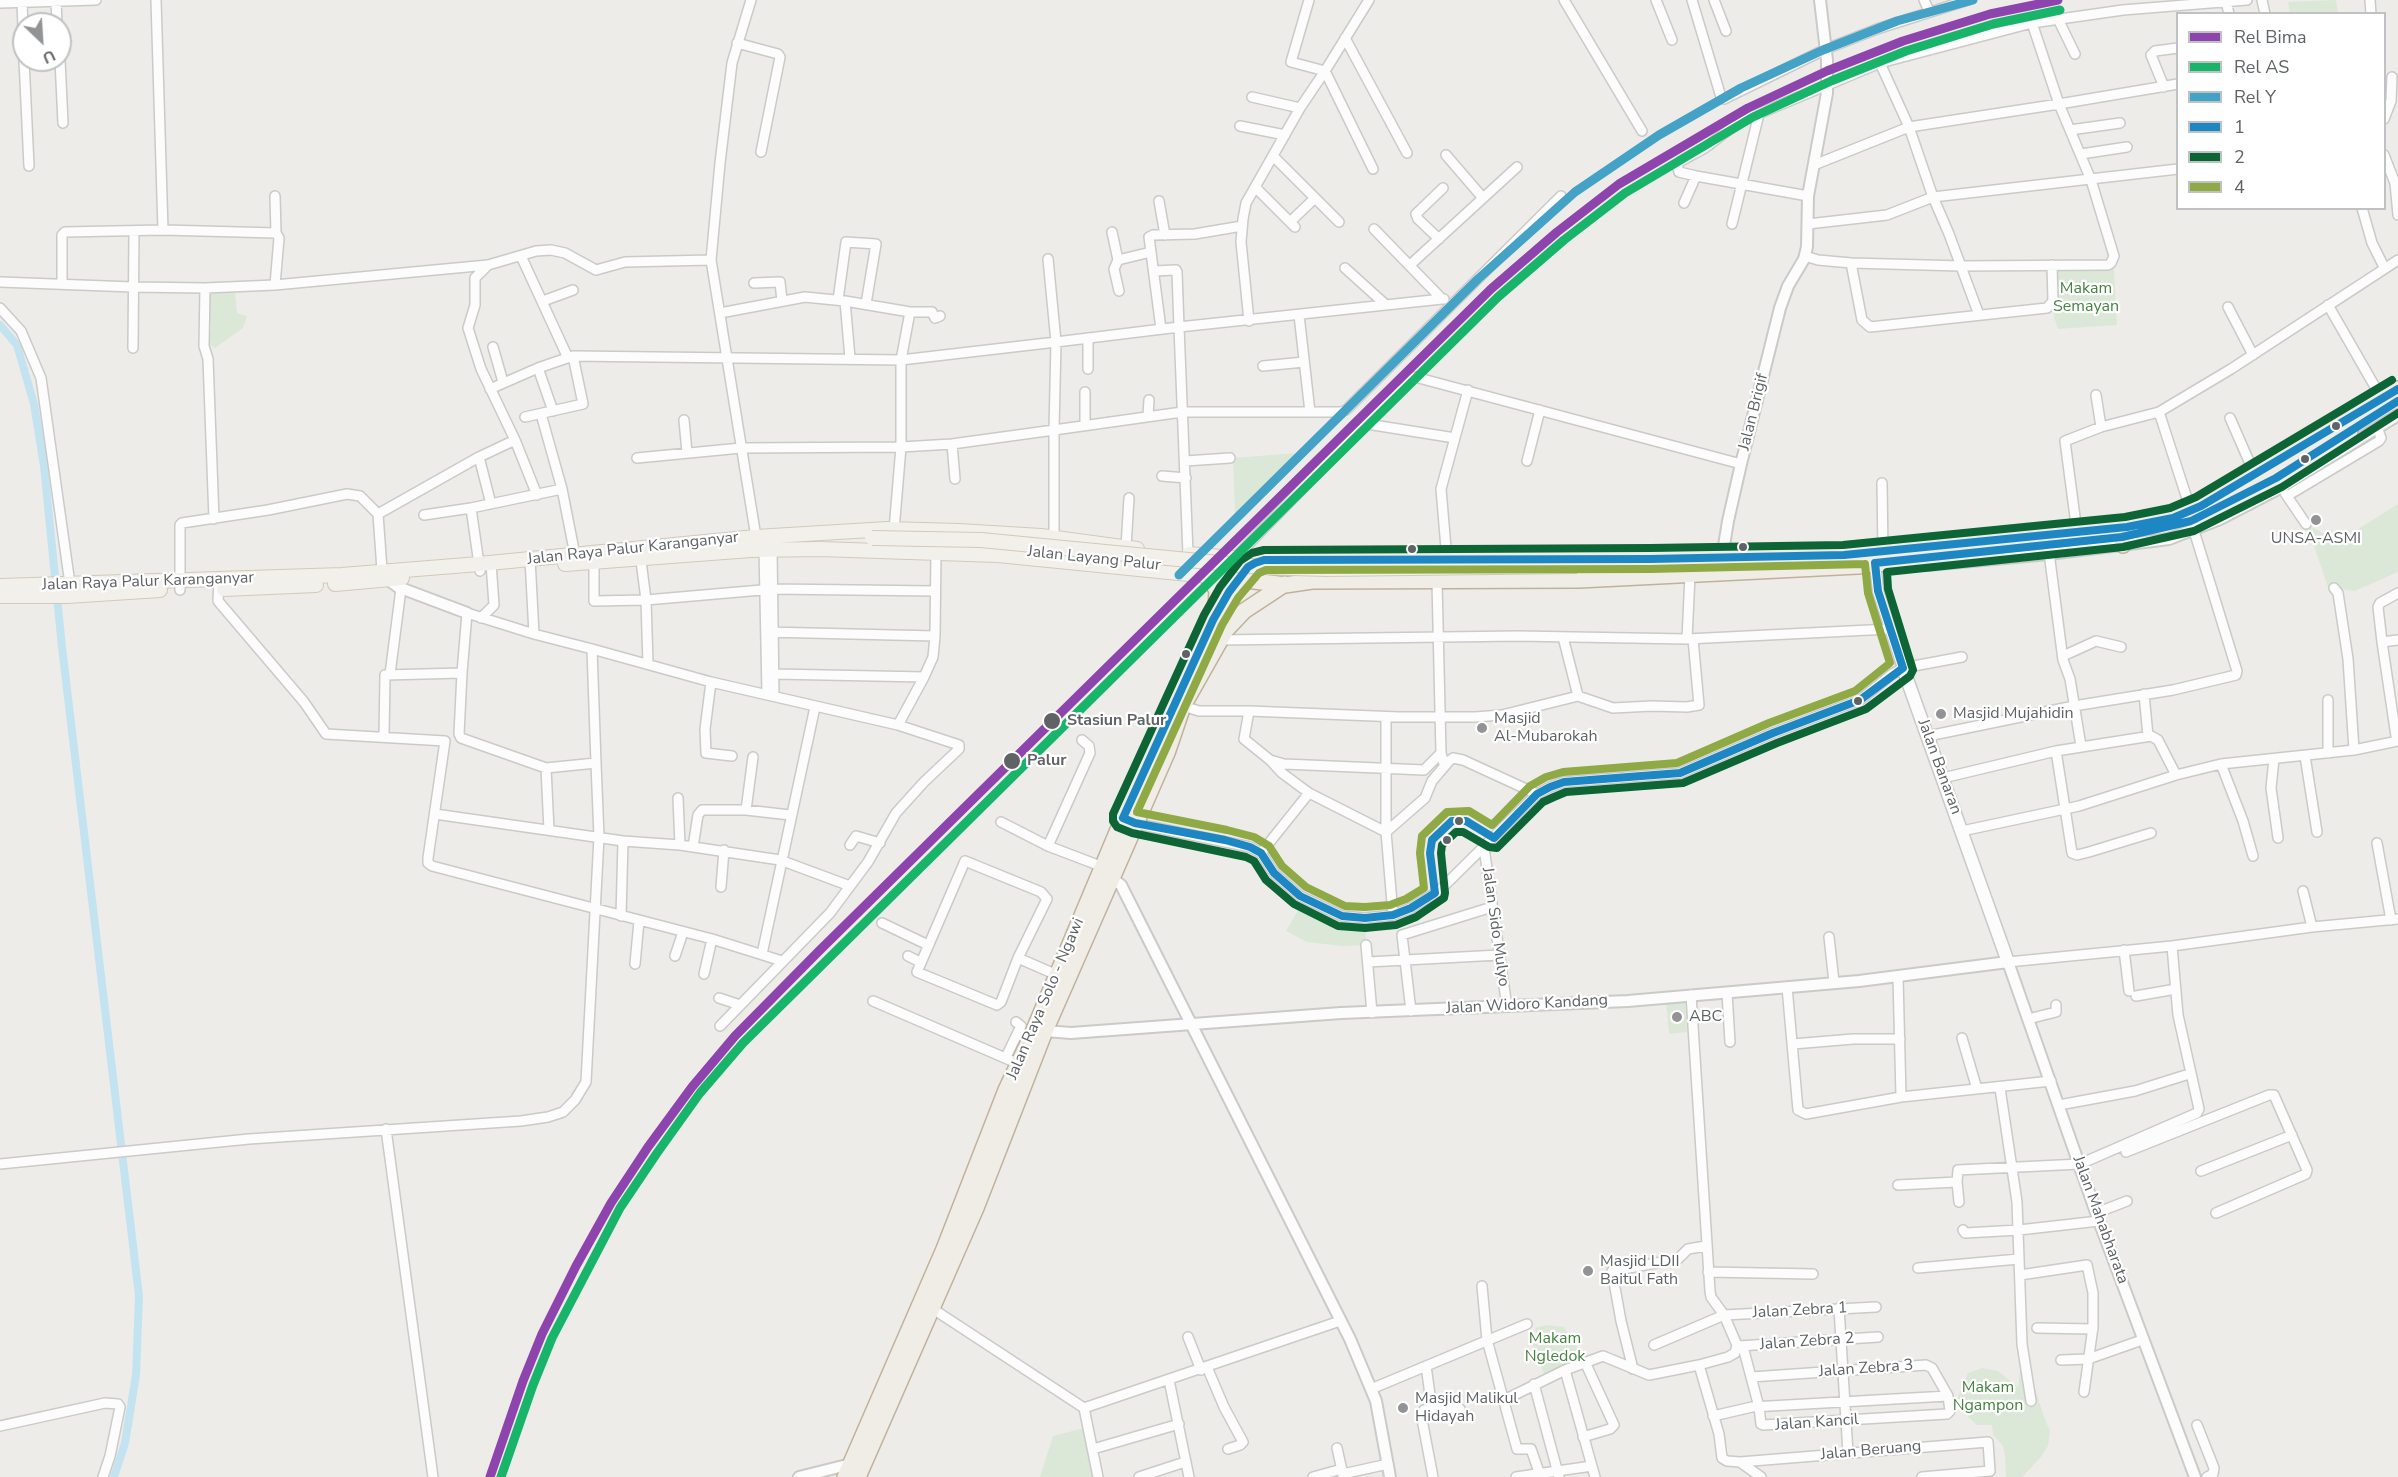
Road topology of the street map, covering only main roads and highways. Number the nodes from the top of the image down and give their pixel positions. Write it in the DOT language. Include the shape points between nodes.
graph roads {
  1 [pos="2398,388"];
  2 [pos="2398,401"];
  3 [pos="2192,521"];
  4 [pos="790,541"];
  5 [pos="1144,550"];
  6 [pos="640,553"];
  7 [pos="1650,559"];
  8 [pos="1264,560"];
  9 [pos="1289,561"];
  10 [pos="1313,561"];
  11 [pos="1878,562"];
  12 [pos="1577,569"];
  13 [pos="1141,570"];
  14 [pos="1207,576"];
  15 [pos="1651,577"];
  16 [pos="1239,579"];
  17 [pos="1312,581"];
  18 [pos="1285,585"];
  19 [pos="0,586"];
  20 [pos="48,590"];
  21 [pos="0,596"];
  22 [pos="1213,620"];
  23 [pos="1904,668"];
  24 [pos="1129,821"];
  25 [pos="1108,873"];
  26 [pos="2008,962"];
  27 [pos="854,1470"];
  1 -- 3 [label="highway, Jalan Raya Solo - Ngawi" via="2255,475"];
  2 -- 3 [label="highway, Jalan Raya Solo - Ngawi" via="2278,482 2241,503"];
  3 -- 11 [label="highway, Jalan Raya Solo - Ngawi" via="2173,518"];
  3 -- 11 [label="highway, Jalan Raya Solo - Ngawi" via="2122,541 1901,564"];
  4 -- 5 [label="main road, Jalan Raya Palur Karanganyar" via="894,530 959,531 1054,537"];
  4 -- 6 [label="main road, Jalan Raya Palur Karanganyar" via="756,537"];
  4 -- 6 [label="main road, Jalan Raya Palur Karanganyar" via="768,549"];
  4 -- 12 [label="main road, Jalan Layang Palur, bridge" via="981,540 1261,567"];
  4 -- 13 [label="main road, Jalan Raya Palur Karanganyar" via="1051,559"];
  5 -- 8 [label="main road, Jalan Raya Palur Karanganyar"];
  5 -- 13 [label="main road" via="1147,563"];
  6 -- 20 [label="main road, Jalan Raya Palur Karanganyar" via="384,575"];
  7 -- 10 [label="highway, Jalan Raya Solo - Ngawi"];
  7 -- 11 [label="highway, Jalan Raya Solo - Ngawi" via="1844,555"];
  7 -- 12 [label="main road, Jalan Layang Palur"];
  8 -- 9 [label="highway, Jalan Raya Solo - Ngawi"];
  8 -- 16 [label="highway, Jalan Raya Solo - Ngawi" via="1248,567"];
  9 -- 10 [label="highway, Jalan Raya Solo - Ngawi"];
  9 -- 18 [label="highway" via="1293,574"];
  10 -- 17 [label="highway" via="1307,572"];
  11 -- 15 [label="highway, Jalan Raya Solo - Ngawi"];
  12 -- 15 [label="main road, Jalan Layang Palur"];
  13 -- 14 [label="main road, Jalan Raya Palur Karanganyar"];
  14 -- 16 [label="main road, Jalan Raya Palur Karanganyar"];
  14 -- 22 [label="highway" via="1218,594"];
  15 -- 17 [label="highway, Jalan Raya Solo - Ngawi"];
  16 -- 18 [label="highway"];
  16 -- 22 [label="highway, Jalan Raya Solo - Ngawi"];
  17 -- 18 [label="highway, Jalan Raya Solo - Ngawi"];
  18 -- 24 [label="highway, Jalan Raya Solo - Ngawi" via="1244,611 1219,640 1183,706 1167,753"];
  19 -- 20 [label="main road, Jalan Raya Palur Karanganyar"];
  20 -- 21 [label="main road, Jalan Raya Palur Karanganyar"];
  22 -- 24 [label="highway, Jalan Raya Solo - Ngawi"];
  23 -- 26 [label="main road, Jalan Banaran"];
  24 -- 25 [label="highway, Jalan Raya Solo - Ngawi"];
  25 -- 27 [label="highway, Jalan Raya Solo - Ngawi" via="976,1208 933,1309"];
  25 -- 27 [label="highway, Jalan Raya Solo - Ngawi" via="1013,1060 944,1250"];
}
